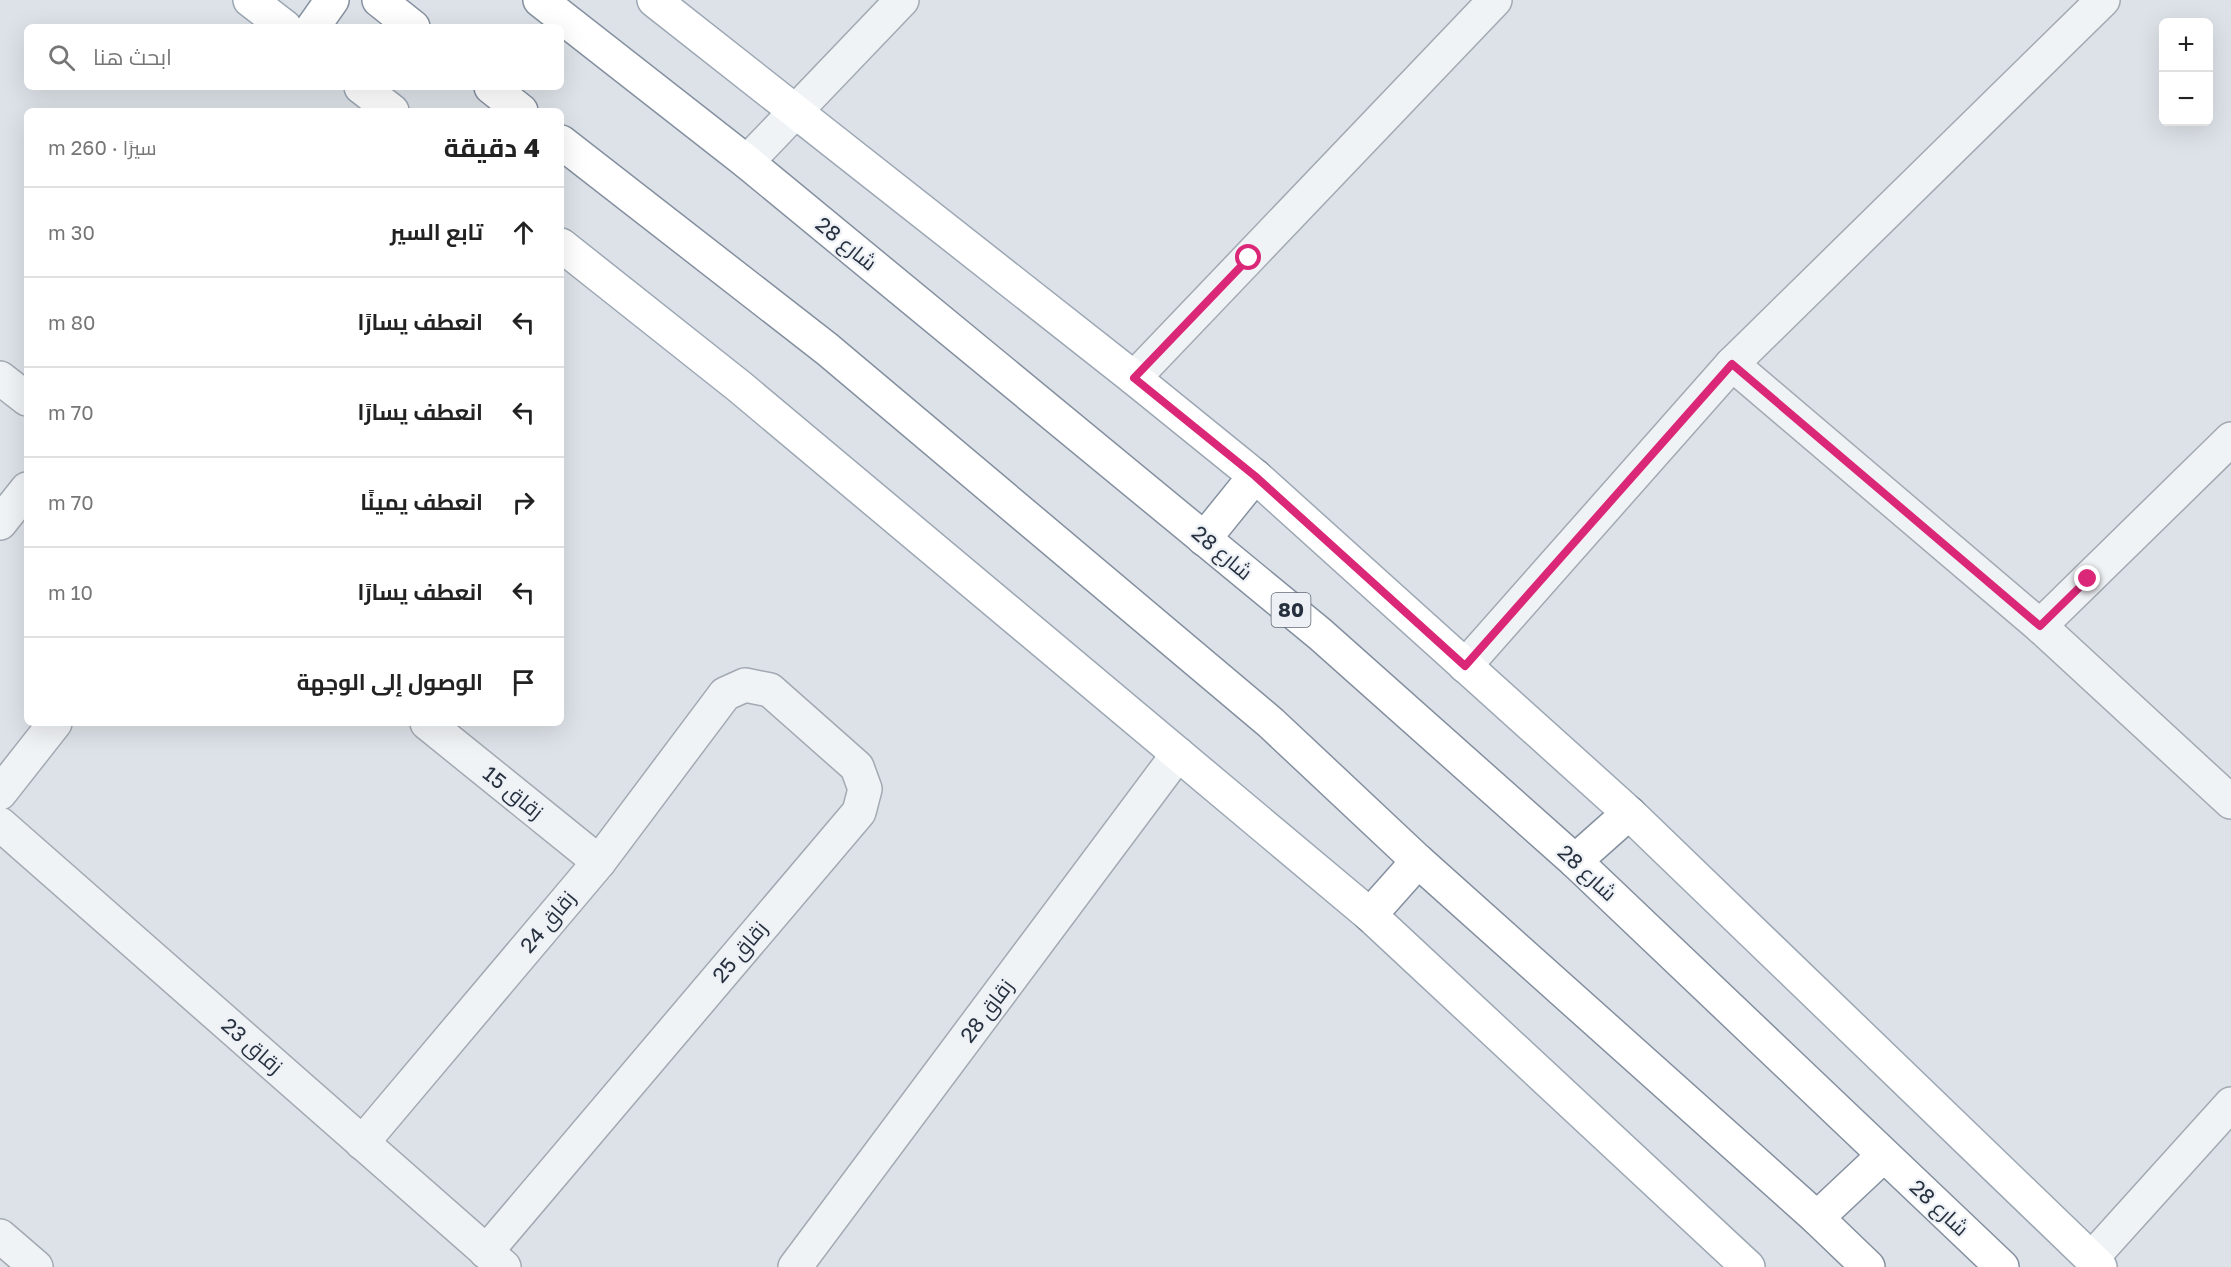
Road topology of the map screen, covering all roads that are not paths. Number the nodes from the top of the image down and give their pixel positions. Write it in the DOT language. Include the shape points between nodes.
graph roads {
  1 [pos="250,0"];
  2 [pos="332,0"];
  3 [pos="379,0"];
  4 [pos="540,0"];
  5 [pos="654,0"];
  6 [pos="902,0"];
  7 [pos="1495,0"];
  8 [pos="2103,0"];
  9 [pos="281,24"];
  10 [pos="315,24"];
  11 [pos="409,24"];
  12 [pos="365,90"];
  13 [pos="494,90"];
  14 [pos="388,108"];
  15 [pos="517,108"];
  16 [pos="796,111"];
  17 [pos="564,144"];
  18 [pos="747,162"];
  19 [pos="564,247"];
  20 [pos="1732,364"];
  21 [pos="0,378"];
  22 [pos="1134,378"];
  23 [pos="24,397"];
  24 [pos="2231,439"];
  25 [pos="1255,476"];
  26 [pos="24,493"];
  27 [pos="0,524"];
  28 [pos="1204,538"];
  29 [pos="2040,626"];
  30 [pos="1465,666"];
  31 [pos="725,694"];
  32 [pos="53,726"];
  33 [pos="431,726"];
  34 [pos="1179,754"];
  35 [pos="0,793"];
  36 [pos="2231,802"];
  37 [pos="1629,813"];
  38 [pos="0,824"];
  39 [pos="1418,861"];
  40 [pos="1575,861"];
  41 [pos="599,862"];
  42 [pos="1370,915"];
  43 [pos="2231,1104"];
  44 [pos="362,1143"];
  45 [pos="1883,1156"];
  46 [pos="1817,1218"];
  47 [pos="0,1236"];
  48 [pos="495,1260"];
  49 [pos="2096,1263"];
  50 [pos="36,1267"];
  51 [pos="795,1267"];
  52 [pos="1748,1267"];
  53 [pos="1868,1267"];
  54 [pos="2002,1267"];
  1 -- 9 [label="main road"];
  2 -- 10 [label="main road"];
  3 -- 11 [label="main road"];
  4 -- 18 [label="main road, شارع 28 / 80"];
  5 -- 16 [label="main road"];
  6 -- 16 [label="street"];
  7 -- 22 [label="street"];
  8 -- 20 [label="street"];
  12 -- 14 [label="main road"];
  13 -- 15 [label="main road"];
  16 -- 18 [label="street"];
  16 -- 22 [label="main road"];
  17 -- 39 [label="main road" via="828,349 1271,723"];
  18 -- 28 [label="main road, شارع 28 / 80"];
  19 -- 34 [label="main road" via="740,387"];
  20 -- 29 [label="street"];
  20 -- 30 [label="street"];
  21 -- 23 [label="street"];
  22 -- 25 [label="main road"];
  24 -- 29 [label="street"];
  25 -- 28 [label="main road"];
  25 -- 30 [label="main road"];
  26 -- 27 [label="street"];
  28 -- 40 [label="main road, شارع 28 / 80" via="1320,634"];
  29 -- 36 [label="street"];
  30 -- 37 [label="main road"];
  31 -- 41 [label="street, زقاق 24"];
  31 -- 48 [label="street, زقاق 25" via="745,685 770,690 856,767 865,789 859,812"];
  32 -- 35 [label="street"];
  33 -- 41 [label="street, زقاق 15"];
  34 -- 42 [label="main road"];
  34 -- 51 [label="street, زقاق 28"];
  37 -- 40 [label="main road"];
  37 -- 49 [label="main road"];
  38 -- 44 [label="street, زقاق 23"];
  39 -- 42 [label="main road"];
  39 -- 46 [label="main road"];
  40 -- 45 [label="main road, شارع 28 / 80"];
  41 -- 44 [label="street, زقاق 24"];
  42 -- 52 [label="main road"];
  43 -- 49 [label="street"];
  44 -- 48 [label="street, زقاق 23"];
  45 -- 46 [label="main road"];
  45 -- 54 [label="main road, شارع 28 / 80"];
  46 -- 53 [label="main road"];
  47 -- 50 [label="street"];
}
